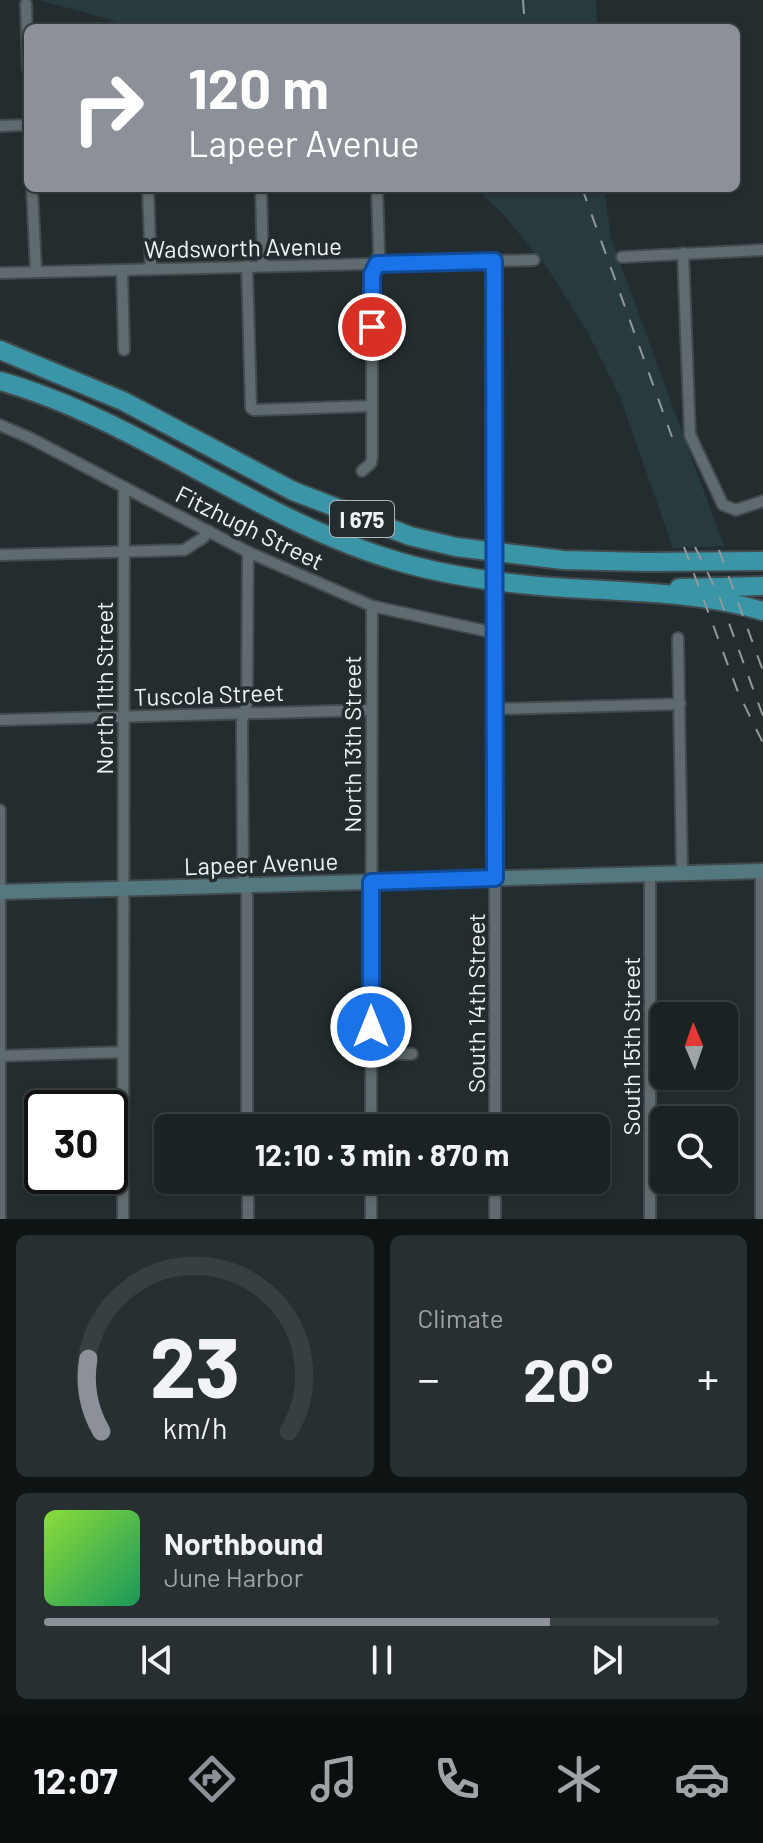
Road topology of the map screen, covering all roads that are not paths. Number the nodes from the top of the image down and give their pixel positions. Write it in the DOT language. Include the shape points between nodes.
graph roads {
  1 [pos="26,4"];
  2 [pos="27,24"];
  3 [pos="24,125"];
  4 [pos="0,126"];
  5 [pos="32,192"];
  6 [pos="148,192"];
  7 [pos="261,192"];
  8 [pos="377,192"];
  9 [pos="763,250"];
  10 [pos="683,253"];
  11 [pos="622,257"];
  12 [pos="534,260"];
  13 [pos="494,261"];
  14 [pos="377,264"];
  15 [pos="247,266"];
  16 [pos="263,266"];
  17 [pos="151,269"];
  18 [pos="122,270"];
  19 [pos="36,272"];
  20 [pos="0,273"];
  21 [pos="124,350"];
  22 [pos="0,352"];
  23 [pos="0,381"];
  24 [pos="0,388"];
  25 [pos="48,397"];
  26 [pos="372,406"];
  27 [pos="0,425"];
  28 [pos="362,471"];
  29 [pos="124,487"];
  30 [pos="763,501"];
  31 [pos="209,531"];
  32 [pos="763,551"];
  33 [pos="123,552"];
  34 [pos="248,552"];
  35 [pos="0,555"];
  36 [pos="763,561"];
  37 [pos="724,562"];
  38 [pos="763,586"];
  39 [pos="628,590"];
  40 [pos="372,606"];
  41 [pos="763,611"];
  42 [pos="495,633"];
  43 [pos="678,638"];
  44 [pos="680,704"];
  45 [pos="495,709"];
  46 [pos="370,710"];
  47 [pos="245,713"];
  48 [pos="123,716"];
  49 [pos="0,720"];
  50 [pos="0,810"];
  51 [pos="762,871"];
  52 [pos="682,872"];
  53 [pos="650,874"];
  54 [pos="495,878"];
  55 [pos="371,882"];
  56 [pos="243,885"];
  57 [pos="124,889"];
  58 [pos="0,892"];
  59 [pos="123,1052"];
  60 [pos="371,1054"];
  61 [pos="412,1054"];
  62 [pos="0,1056"];
  63 [pos="247,1114"];
  64 [pos="371,1114"];
  65 [pos="495,1114"];
  66 [pos="248,1194"];
  67 [pos="371,1194"];
  68 [pos="495,1194"];
  69 [pos="0,1219"];
  70 [pos="123,1219"];
  71 [pos="248,1219"];
  72 [pos="371,1219"];
  73 [pos="495,1219"];
  74 [pos="650,1219"];
  75 [pos="761,1219"];
  1 -- 2 [label="street"];
  3 -- 4 [label="street"];
  5 -- 19 [label="street"];
  6 -- 17 [label="street"];
  7 -- 16 [label="street"];
  8 -- 14 [label="street"];
  9 -- 10 [label="street"];
  10 -- 11 [label="street"];
  10 -- 30 [label="street" via="690,435 718,499 729,509"];
  12 -- 13 [label="street, Wadsworth Avenue"];
  13 -- 14 [label="street, Wadsworth Avenue"];
  13 -- 42 [label="street, South 14th Street, bridge"];
  14 -- 16 [label="street, Wadsworth Avenue"];
  14 -- 26 [label="street" via="372,274"];
  15 -- 16 [label="street, Wadsworth Avenue"];
  15 -- 17 [label="street, Wadsworth Avenue"];
  15 -- 26 [label="street" via="251,408"];
  17 -- 18 [label="street, Wadsworth Avenue"];
  18 -- 19 [label="street, Wadsworth Avenue"];
  18 -- 21 [label="street"];
  19 -- 20 [label="street, Wadsworth Avenue"];
  22 -- 37 [label="highway, I 675" via="123,401 293,491 410,536 563,560"];
  23 -- 25 [label="highway, I 675"];
  24 -- 25 [label="highway"];
  25 -- 39 [label="highway, I 675" via="350,545 442,573 551,587"];
  26 -- 28 [label="street" via="372,457"];
  27 -- 29 [label="street, Fitzhugh Street"];
  29 -- 31 [label="street, Fitzhugh Street"];
  29 -- 33 [label="street, North 11th Street"];
  31 -- 33 [label="street" via="184,550"];
  31 -- 34 [label="street, Fitzhugh Street"];
  32 -- 37 [label="highway"];
  33 -- 35 [label="street"];
  33 -- 48 [label="street, North 11th Street"];
  34 -- 40 [label="street, Fitzhugh Street"];
  34 -- 47 [label="street"];
  36 -- 37 [label="highway, I 675"];
  38 -- 39 [label="highway, I 675"];
  39 -- 41 [label="highway"];
  40 -- 42 [label="street, Fitzhugh Street"];
  40 -- 46 [label="street, North 13th Street"];
  42 -- 45 [label="street, South 14th Street"];
  43 -- 44 [label="street"];
  44 -- 45 [label="street"];
  44 -- 52 [label="street"];
  45 -- 54 [label="street, South 14th Street"];
  46 -- 47 [label="street, Tuscola Street"];
  46 -- 55 [label="street, North 13th Street"];
  47 -- 48 [label="street, Tuscola Street"];
  47 -- 56 [label="street"];
  48 -- 49 [label="street, Tuscola Street"];
  48 -- 57 [label="street, North 11th Street"];
  50 -- 58 [label="street"];
  51 -- 52 [label="street, Lapeer Avenue"];
  51 -- 75 [label="street"];
  52 -- 53 [label="street, Lapeer Avenue"];
  53 -- 54 [label="street, Lapeer Avenue"];
  53 -- 74 [label="street, South 15th Street"];
  54 -- 55 [label="street, Lapeer Avenue"];
  54 -- 65 [label="street, South 14th Street"];
  55 -- 56 [label="street, Lapeer Avenue"];
  55 -- 60 [label="street, North 13th Street"];
  56 -- 57 [label="street, Lapeer Avenue"];
  56 -- 63 [label="street"];
  57 -- 58 [label="street, Lapeer Avenue"];
  57 -- 59 [label="street, North 11th Street"];
  58 -- 62 [label="street"];
  59 -- 62 [label="street"];
  59 -- 70 [label="street, North 11th Street"];
  60 -- 61 [label="street"];
  60 -- 64 [label="street, North 13th Street"];
  62 -- 69 [label="street"];
  66 -- 71 [label="street"];
  67 -- 72 [label="street"];
  68 -- 73 [label="street"];
}
